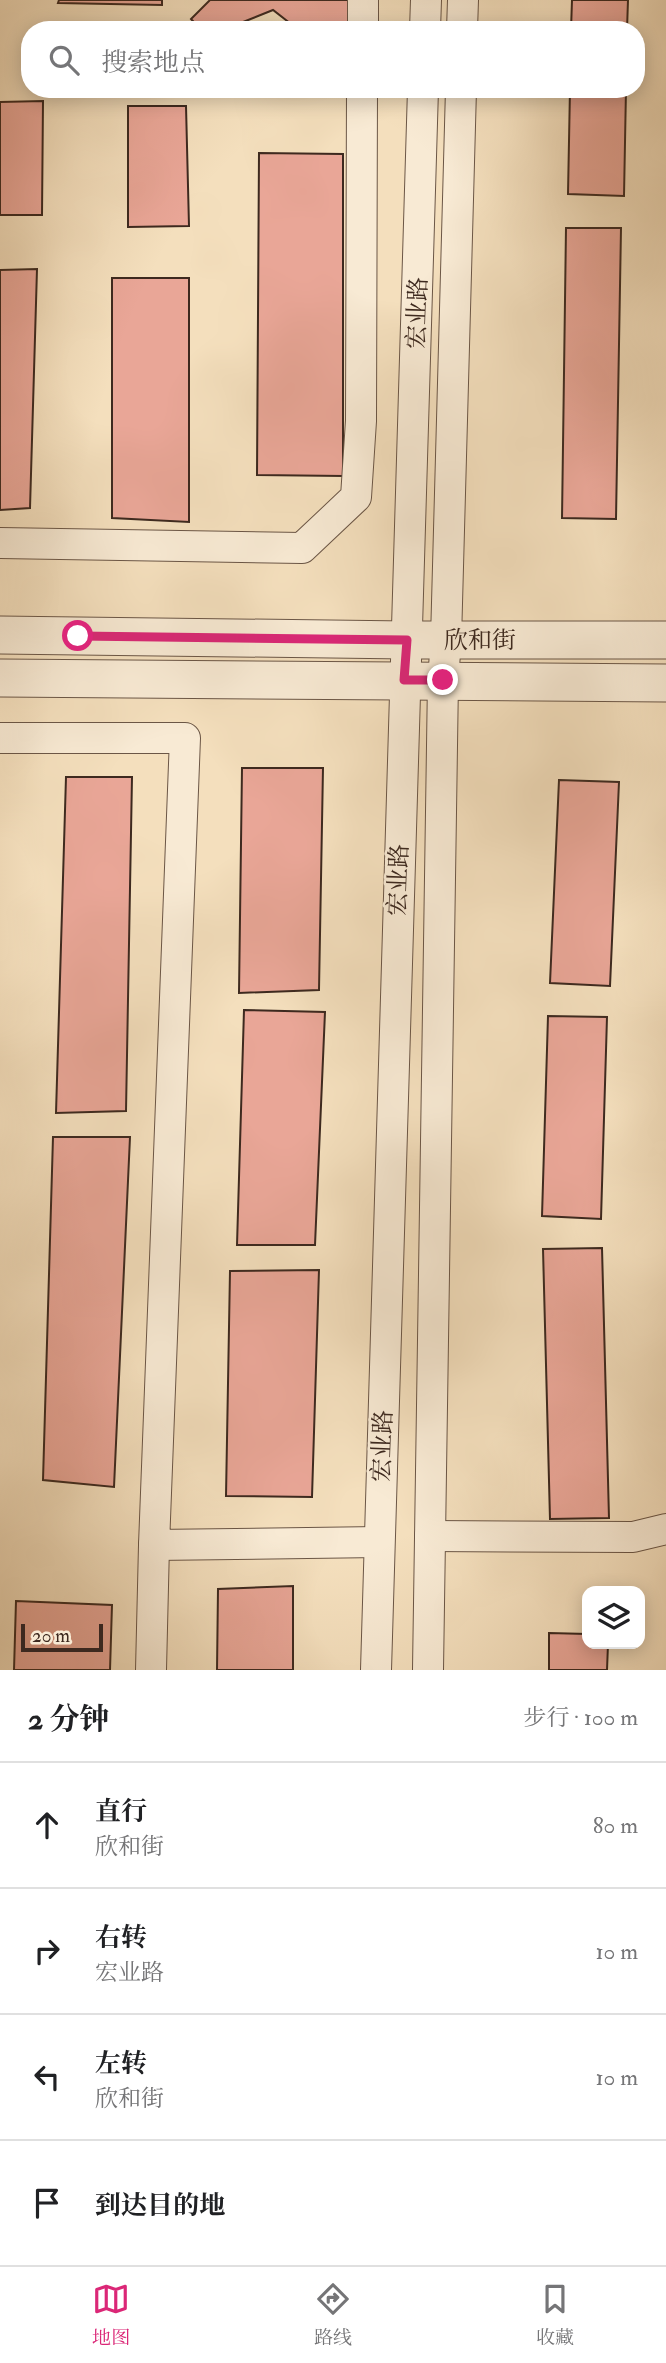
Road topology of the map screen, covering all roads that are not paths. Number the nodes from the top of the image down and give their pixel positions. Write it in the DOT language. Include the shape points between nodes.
graph roads {
  1 [pos="363,0"];
  2 [pos="426,0"];
  3 [pos="463,0"];
  4 [pos="363,21"];
  5 [pos="425,21"];
  6 [pos="462,21"];
  7 [pos="362,98"];
  8 [pos="423,98"];
  9 [pos="461,98"];
  10 [pos="0,543"];
  11 [pos="0,635"];
  12 [pos="78,636"];
  13 [pos="407,640"];
  14 [pos="446,640"];
  15 [pos="666,640"];
  16 [pos="13,678"];
  17 [pos="404,680"];
  18 [pos="443,680"];
  19 [pos="666,683"];
  20 [pos="0,738"];
  21 [pos="666,1529"];
  22 [pos="430,1536"];
  23 [pos="379,1542"];
  24 [pos="154,1545"];
  25 [pos="151,1670"];
  26 [pos="376,1670"];
  27 [pos="428,1670"];
  1 -- 4 [label="street"];
  2 -- 5 [label="street"];
  3 -- 6 [label="street"];
  7 -- 10 [label="street" via="356,496 302,548"];
  8 -- 13 [label="street, 宏业路"];
  9 -- 14 [label="street, 宏业路"];
  11 -- 12 [label="street, 欣和街"];
  12 -- 13 [label="street, 欣和街"];
  12 -- 16 [label="street" via="97,643 103,653 96,663"];
  13 -- 14 [label="street, 欣和街"];
  13 -- 17 [label="street, 宏业路"];
  14 -- 15 [label="street, 欣和街"];
  14 -- 18 [label="street, 宏业路"];
  16 -- 17 [label="street, 欣和街"];
  17 -- 18 [label="street, 欣和街"];
  17 -- 23 [label="street, 宏业路"];
  18 -- 19 [label="street, 欣和街"];
  18 -- 22 [label="street, 宏业路"];
  20 -- 24 [label="street" via="185,738"];
  21 -- 22 [label="street" via="633,1537"];
  22 -- 27 [label="street, 宏业路"];
  23 -- 24 [label="street"];
  23 -- 26 [label="street, 宏业路"];
  24 -- 25 [label="street"];
}
